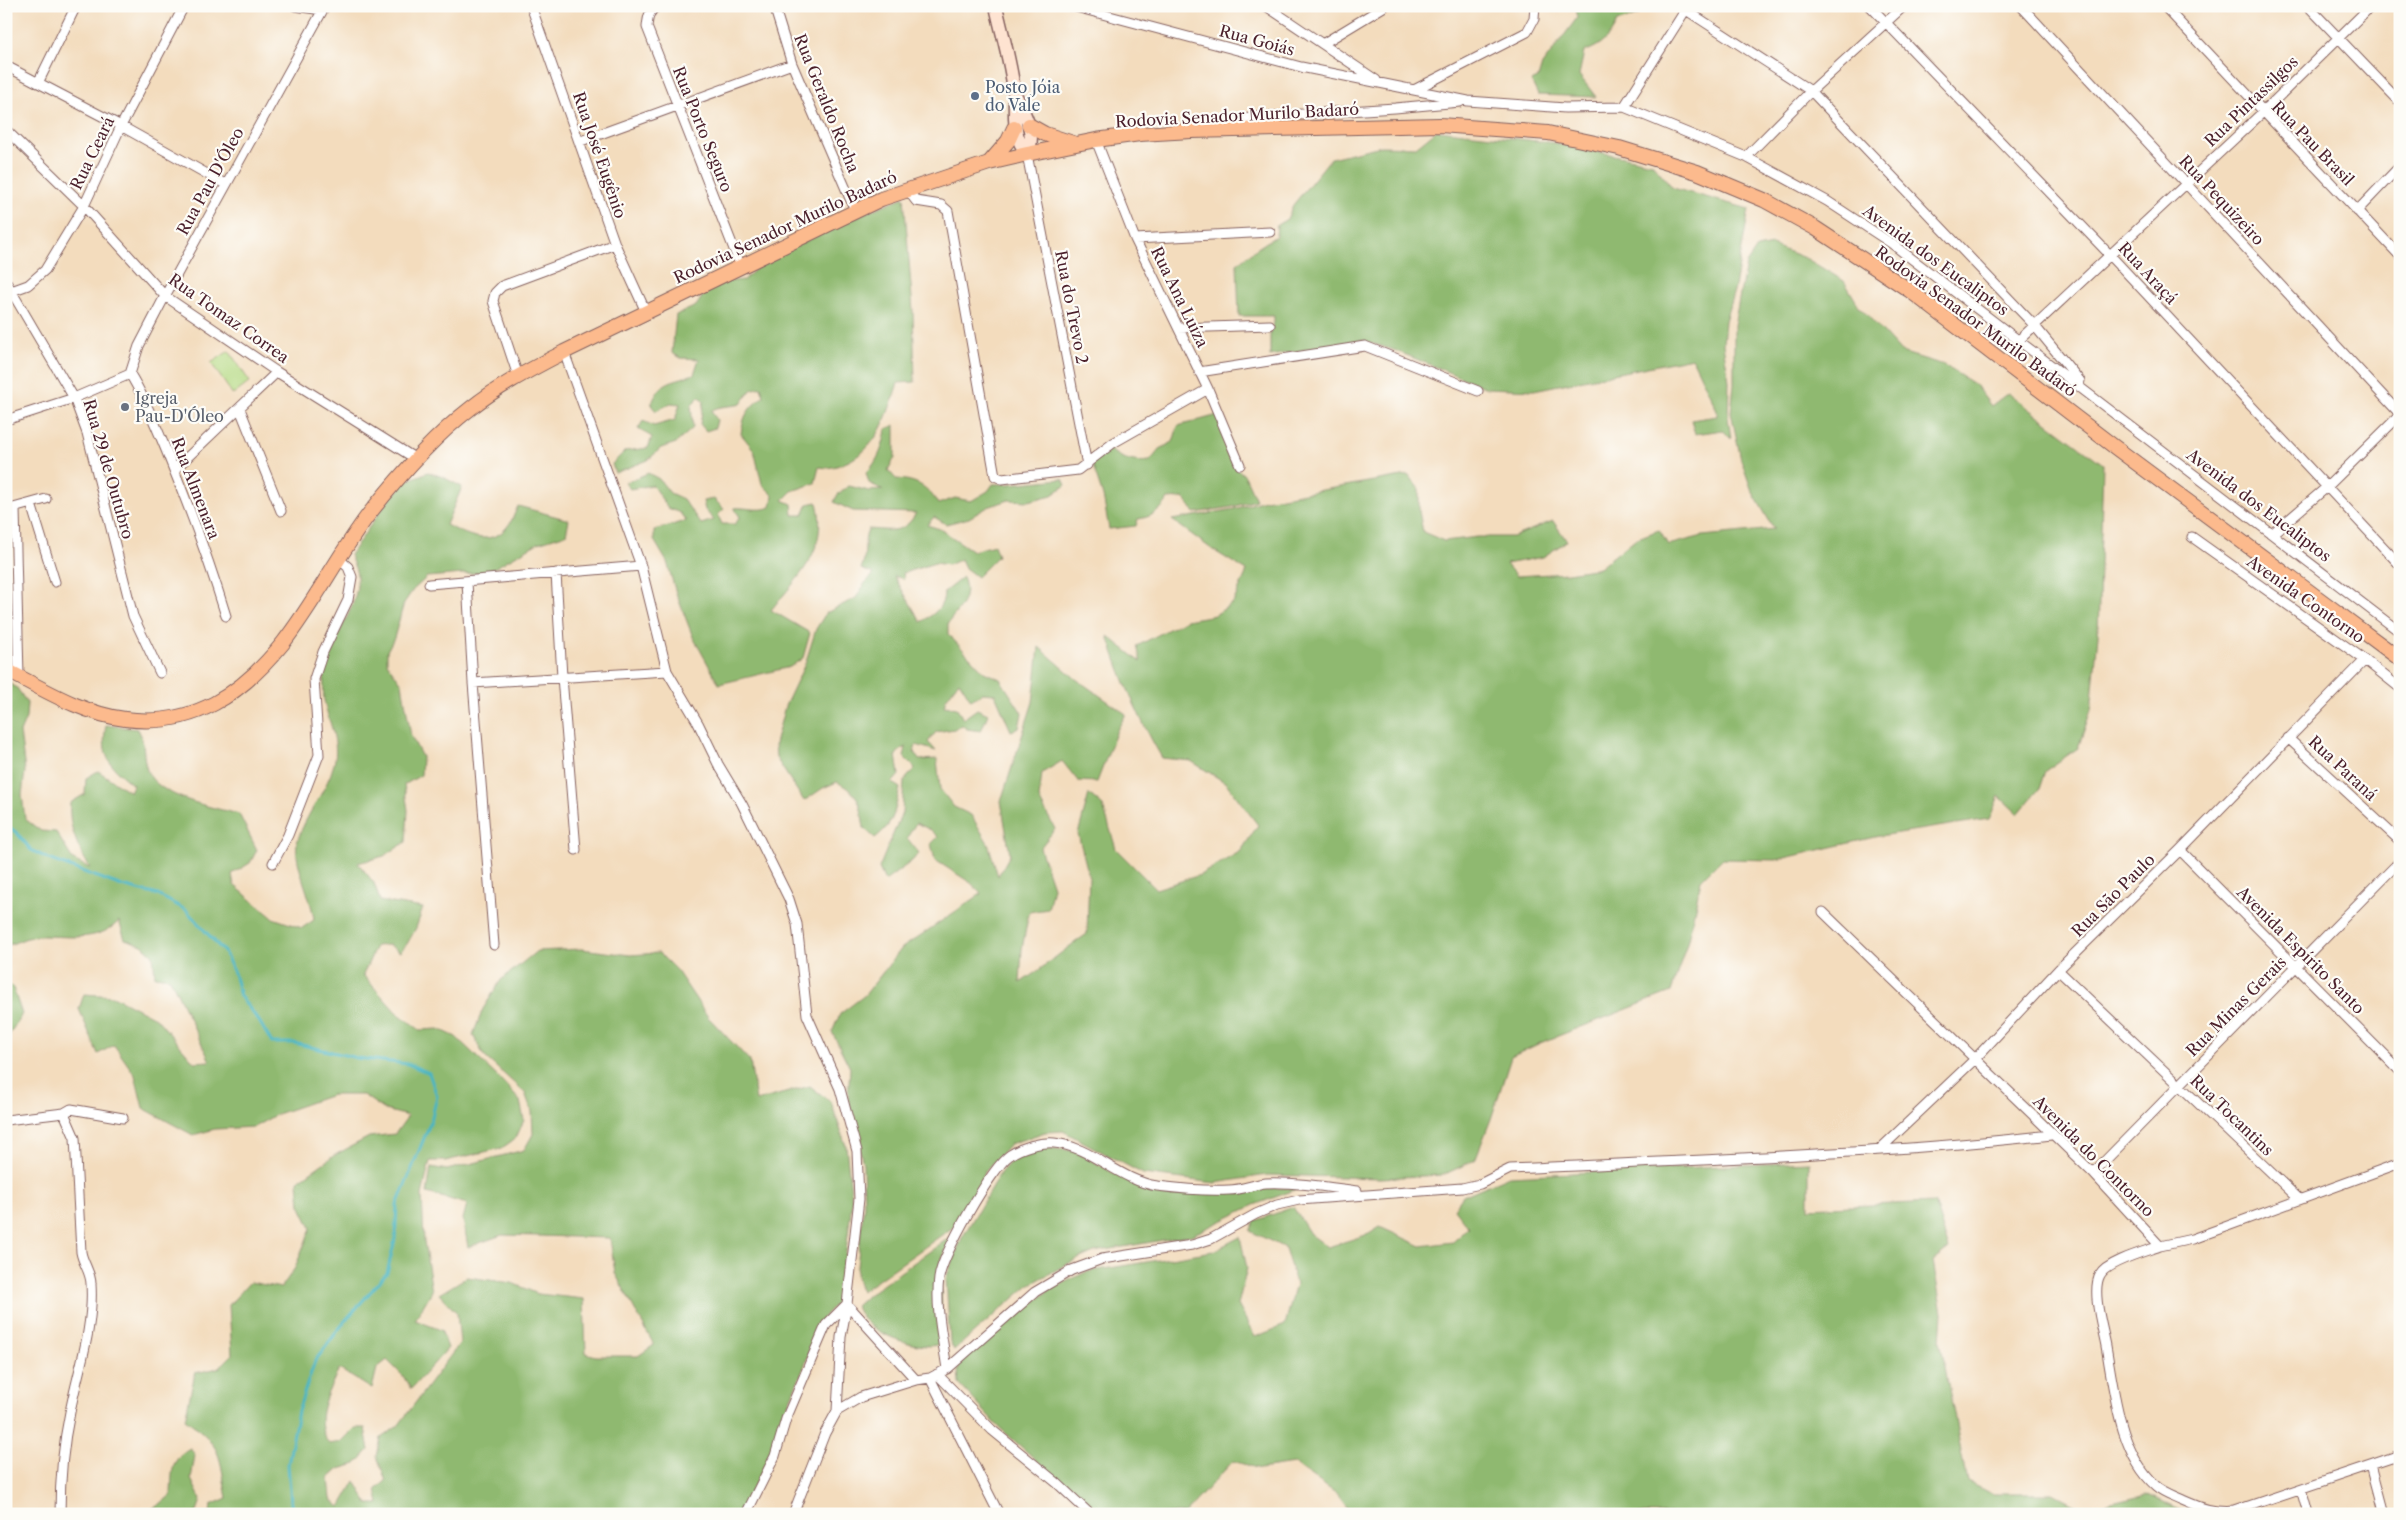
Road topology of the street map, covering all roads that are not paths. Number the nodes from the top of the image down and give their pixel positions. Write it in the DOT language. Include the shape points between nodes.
graph roads {
  1 [pos="76,6"];
  2 [pos="184,6"];
  3 [pos="295,6"];
  4 [pos="531,6"];
  5 [pos="658,6"];
  6 [pos="774,6"];
  7 [pos="996,6"];
  8 [pos="1072,6"];
  9 [pos="1266,6"];
  10 [pos="1385,6"];
  11 [pos="1535,6"];
  12 [pos="1870,6"];
  13 [pos="1904,6"];
  14 [pos="2021,6"];
  15 [pos="2164,6"];
  16 [pos="2308,6"];
  17 [pos="2371,6"];
  18 [pos="323,8"];
  19 [pos="1687,8"];
  20 [pos="1887,22"];
  21 [pos="2337,37"];
  22 [pos="1324,43"];
  23 [pos="792,64"];
  24 [pos="6,66"];
  25 [pos="38,82"];
  26 [pos="1378,82"];
  27 [pos="1414,90"];
  28 [pos="1811,91"];
  29 [pos="1014,92"];
  30 [pos="1468,100"];
  31 [pos="2400,102"];
  32 [pos="678,106"];
  33 [pos="1624,107"];
  34 [pos="2262,112"];
  35 [pos="1030,125"];
  36 [pos="121,126"];
  37 [pos="1014,128"];
  38 [pos="6,130"];
  39 [pos="1190,131"];
  40 [pos="1096,140"];
  41 [pos="581,141"];
  42 [pos="1076,144"];
  43 [pos="1027,154"];
  44 [pos="1746,157"];
  45 [pos="989,163"];
  46 [pos="2400,166"];
  47 [pos="2186,183"];
  48 [pos="225,184"];
  49 [pos="907,189"];
  50 [pos="84,206"];
  51 [pos="855,210"];
  52 [pos="2357,211"];
  53 [pos="1270,232"];
  54 [pos="1135,239"];
  55 [pos="615,244"];
  56 [pos="2109,254"];
  57 [pos="2400,256"];
  58 [pos="742,267"];
  59 [pos="6,282"];
  60 [pos="9,292"];
  61 [pos="165,296"];
  62 [pos="646,312"];
  63 [pos="1270,325"];
  64 [pos="2034,325"];
  65 [pos="1179,328"];
  66 [pos="2018,340"];
  67 [pos="564,352"];
  68 [pos="277,372"];
  69 [pos="1199,372"];
  70 [pos="130,374"];
  71 [pos="518,376"];
  72 [pos="1208,389"];
  73 [pos="1478,390"];
  74 [pos="2090,393"];
  75 [pos="74,398"];
  76 [pos="240,409"];
  77 [pos="2400,414"];
  78 [pos="6,420"];
  79 [pos="416,459"];
  80 [pos="1087,465"];
  81 [pos="1240,465"];
  82 [pos="174,470"];
  83 [pos="2326,487"];
  84 [pos="46,499"];
  85 [pos="31,504"];
  86 [pos="10,510"];
  87 [pos="281,511"];
  88 [pos="2273,533"];
  89 [pos="2192,537"];
  90 [pos="340,560"];
  91 [pos="2400,565"];
  92 [pos="641,566"];
  93 [pos="556,573"];
  94 [pos="55,582"];
  95 [pos="467,582"];
  96 [pos="429,584"];
  97 [pos="226,616"];
  98 [pos="2400,632"];
  99 [pos="2400,659"];
  100 [pos="2365,660"];
  101 [pos="667,671"];
  102 [pos="160,673"];
  103 [pos="13,674"];
  104 [pos="562,677"];
  105 [pos="472,683"];
  106 [pos="2400,688"];
  107 [pos="2288,738"];
  108 [pos="2400,841"];
  109 [pos="576,850"];
  110 [pos="2180,850"];
  111 [pos="2400,860"];
  112 [pos="273,863"];
  113 [pos="1823,912"];
  114 [pos="494,945"];
  115 [pos="2296,967"];
  116 [pos="2058,970"];
  117 [pos="1974,1059"];
  118 [pos="2400,1071"];
  119 [pos="2178,1084"];
  120 [pos="64,1113"];
  121 [pos="123,1118"];
  122 [pos="6,1120"];
  123 [pos="2051,1135"];
  124 [pos="1879,1150"];
  125 [pos="2400,1163"];
  126 [pos="2093,1173"];
  127 [pos="1374,1194"];
  128 [pos="2299,1199"];
  129 [pos="2160,1246"];
  130 [pos="847,1304"];
  131 [pos="947,1369"];
  132 [pos="933,1376"];
  133 [pos="916,1380"];
  134 [pos="837,1411"];
  135 [pos="2400,1455"];
  136 [pos="2370,1465"];
  137 [pos="2300,1489"];
  138 [pos="60,1514"];
  139 [pos="746,1514"];
  140 [pos="793,1514"];
  141 [pos="999,1514"];
  142 [pos="1090,1514"];
  143 [pos="2308,1514"];
  144 [pos="2384,1514"];
  1 -- 25 [label="street"];
  2 -- 36 [label="street, Rua Ceará"];
  3 -- 18 [label="street"];
  4 -- 41 [label="street, Rua José Eugênio"];
  5 -- 32 [label="street, Rua Porto Seguro" via="648,16 647,27"];
  6 -- 23 [label="street, Rua Geraldo Rocha"];
  7 -- 29 [label="street"];
  8 -- 26 [label="street, Rua Goiás" via="1301,68"];
  9 -- 22 [label="street"];
  10 -- 22 [label="street"];
  11 -- 27 [label="street" via="1534,18 1527,32"];
  12 -- 20 [label="street, Rua Araçá"];
  13 -- 20 [label="street"];
  14 -- 47 [label="street, Rua Pequizeiro"];
  15 -- 34 [label="street, Rua Pau Brasil"];
  16 -- 21 [label="street"];
  17 -- 21 [label="street, Rua Pintassilgos"];
  18 -- 48 [label="street, Rua Pau D'Óleo"];
  19 -- 28 [label="street"];
  19 -- 33 [label="street"];
  20 -- 28 [label="street"];
  20 -- 56 [label="street, Rua Araçá"];
  21 -- 31 [label="street"];
  21 -- 34 [label="street, Rua Pintassilgos"];
  22 -- 26 [label="street"];
  23 -- 32 [label="street"];
  23 -- 51 [label="street, Rua Geraldo Rocha"];
  24 -- 25 [label="street"];
  25 -- 36 [label="street"];
  26 -- 27 [label="street, Avenida dos Eucaliptos"];
  27 -- 30 [label="street, Avenida dos Eucaliptos"];
  28 -- 44 [label="street"];
  28 -- 64 [label="street"];
  29 -- 35 [label="street"];
  29 -- 37 [label="street"];
  30 -- 33 [label="street, Avenida dos Eucaliptos" via="1565,108"];
  30 -- 39 [label="street" via="1404,108 1255,117"];
  32 -- 41 [label="street"];
  32 -- 58 [label="street, Rua Porto Seguro"];
  33 -- 44 [label="street, Avenida dos Eucaliptos"];
  34 -- 47 [label="street, Rua Pintassilgos"];
  34 -- 52 [label="street, Rua Pau Brasil"];
  35 -- 42 [label="main road" via="1045,134"];
  35 -- 43 [label="street" via="1032,140"];
  36 -- 48 [label="street"];
  36 -- 50 [label="street, Rua Ceará"];
  37 -- 43 [label="street"];
  37 -- 45 [label="main road" via="1008,141"];
  38 -- 50 [label="street, Rua Tomaz Correa"];
  39 -- 40 [label="main road, Rodovia Senador Murilo Badaró"];
  39 -- 99 [label="main road, Rodovia Senador Murilo Badaró" via="1440,125 1548,133 1619,148 1697,172 1764,200 1815,228 1909,290"];
  40 -- 42 [label="main road, Rodovia Senador Murilo Badaró"];
  40 -- 54 [label="street, Rua Ana Luíza"];
  41 -- 55 [label="street, Rua José Eugênio"];
  42 -- 43 [label="main road, Rodovia Senador Murilo Badaró"];
  43 -- 45 [label="main road, Rodovia Senador Murilo Badaró"];
  43 -- 80 [label="street, Rua do Trevo 2"];
  44 -- 66 [label="street, Avenida dos Eucaliptos" via="1828,201 1891,243"];
  45 -- 49 [label="main road, Rodovia Senador Murilo Badaró"];
  46 -- 52 [label="street"];
  47 -- 56 [label="street, Rua Pintassilgos"];
  47 -- 77 [label="street, Rua Pequizeiro"];
  48 -- 61 [label="street, Rua Pau D'Óleo"];
  49 -- 51 [label="main road, Rodovia Senador Murilo Badaró"];
  49 -- 80 [label="street" via="916,201 941,205 948,212 995,476 1002,479 1068,473"];
  50 -- 60 [label="street, Rua Ceará" via="45,270 28,285"];
  50 -- 61 [label="street, Rua Tomaz Correa"];
  51 -- 58 [label="main road, Rodovia Senador Murilo Badaró"];
  52 -- 57 [label="street, Rua Pau Brasil"];
  53 -- 54 [label="street"];
  54 -- 65 [label="street, Rua Ana Luíza"];
  55 -- 62 [label="street, Rua José Eugênio"];
  55 -- 71 [label="street" via="502,286 495,293 493,301"];
  56 -- 64 [label="street, Rua Pintassilgos"];
  56 -- 83 [label="street, Rua Araçá"];
  58 -- 62 [label="main road, Rodovia Senador Murilo Badaró"];
  59 -- 60 [label="street, Rua 29 de Outubro"];
  60 -- 75 [label="street, Rua 29 de Outubro"];
  61 -- 68 [label="street, Rua Tomaz Correa"];
  61 -- 70 [label="street, Rua Pau D'Óleo" via="139,346"];
  62 -- 67 [label="main road, Rodovia Senador Murilo Badaró"];
  63 -- 65 [label="street"];
  64 -- 66 [label="street, Rua Pintassilgos"];
  64 -- 74 [label="street"];
  65 -- 69 [label="street, Rua Ana Luíza"];
  66 -- 74 [label="street, Avenida dos Eucaliptos"];
  67 -- 71 [label="main road, Rodovia Senador Murilo Badaró"];
  67 -- 92 [label="street"];
  68 -- 76 [label="street"];
  68 -- 79 [label="street, Rua Tomaz Correa"];
  69 -- 72 [label="street, Rua Ana Luíza"];
  69 -- 73 [label="street" via="1358,346 1371,347"];
  70 -- 75 [label="street"];
  70 -- 82 [label="street, Rua Almenara" via="141,391"];
  71 -- 79 [label="main road, Rodovia Senador Murilo Badaró" via="470,408"];
  72 -- 80 [label="street" via="1113,443"];
  72 -- 81 [label="street, Rua Ana Luíza"];
  74 -- 88 [label="street, Avenida dos Eucaliptos"];
  75 -- 78 [label="street"];
  75 -- 102 [label="street, Rua 29 de Outubro" via="87,432 133,616"];
  76 -- 82 [label="street"];
  76 -- 87 [label="street"];
  77 -- 83 [label="street"];
  79 -- 90 [label="main road, Rodovia Senador Murilo Badaró" via="368,516"];
  82 -- 97 [label="street, Rua Almenara"];
  83 -- 88 [label="street"];
  83 -- 91 [label="street, Rua Araçá"];
  84 -- 85 [label="street"];
  85 -- 86 [label="street"];
  85 -- 94 [label="street"];
  86 -- 103 [label="street"];
  88 -- 98 [label="street, Avenida dos Eucaliptos"];
  89 -- 100 [label="street, Avenida Contorno"];
  90 -- 103 [label="main road, Rodovia Senador Murilo Badaró" via="283,642 244,685 214,705 180,716 124,719 83,706"];
  90 -- 112 [label="street" via="352,577 348,600 314,679 319,755 288,835"];
  92 -- 93 [label="street"];
  92 -- 101 [label="street"];
  93 -- 95 [label="street"];
  93 -- 104 [label="street"];
  95 -- 96 [label="street"];
  95 -- 105 [label="street"];
  100 -- 106 [label="street, Avenida Contorno"];
  100 -- 107 [label="street, Rua São Paulo"];
  101 -- 104 [label="street"];
  101 -- 130 [label="street" via="746,812 789,899 797,924 807,1015 831,1063 857,1152 859,1199"];
  104 -- 105 [label="street"];
  104 -- 109 [label="street"];
  105 -- 114 [label="street"];
  107 -- 108 [label="street, Rua Paraná"];
  107 -- 110 [label="street, Rua São Paulo"];
  110 -- 115 [label="street, Avenida Espírito Santo"];
  110 -- 116 [label="street, Rua São Paulo"];
  111 -- 115 [label="street, Rua Minas Gerais"];
  113 -- 117 [label="street, Avenida do Contorno"];
  115 -- 118 [label="street, Avenida Espírito Santo"];
  115 -- 119 [label="street, Rua Minas Gerais"];
  116 -- 117 [label="street, Rua São Paulo"];
  116 -- 119 [label="street, Rua Tocantins"];
  117 -- 123 [label="street, Avenida do Contorno"];
  117 -- 124 [label="street, Rua São Paulo"];
  119 -- 126 [label="street, Rua Minas Gerais"];
  119 -- 128 [label="street, Rua Tocantins"];
  120 -- 121 [label="street" via="71,1109"];
  120 -- 122 [label="street"];
  120 -- 138 [label="street" via="76,1138 81,1252 90,1274 92,1294 84,1358 65,1445"];
  123 -- 124 [label="street"];
  123 -- 126 [label="street, Avenida do Contorno"];
  124 -- 127 [label="street" via="1510,1169 1471,1187"];
  125 -- 128 [label="street"];
  126 -- 129 [label="street, Avenida do Contorno"];
  127 -- 131 [label="street" via="1277,1205 1212,1239 1102,1260 1072,1270 1036,1292"];
  127 -- 131 [label="street" via="1313,1185 1265,1183 1231,1190 1155,1186 1115,1172 1077,1147 1053,1143 1037,1144 1010,1155 995,1170 949,1250 939,1278 939,1308"];
  128 -- 129 [label="street" via="2192,1239"];
  129 -- 137 [label="street" via="2107,1267 2100,1274 2097,1285 2118,1409 2133,1456 2158,1488 2206,1510 2234,1511"];
  130 -- 133 [label="street"];
  130 -- 134 [label="street" via="841,1337"];
  130 -- 139 [label="street" via="826,1325 786,1419 775,1456"];
  131 -- 132 [label="street"];
  132 -- 133 [label="street"];
  132 -- 141 [label="street"];
  132 -- 142 [label="street"];
  133 -- 134 [label="street" via="861,1397"];
  134 -- 140 [label="street"];
  135 -- 136 [label="street"];
  136 -- 137 [label="street"];
  136 -- 144 [label="street"];
  137 -- 143 [label="street"];
}
